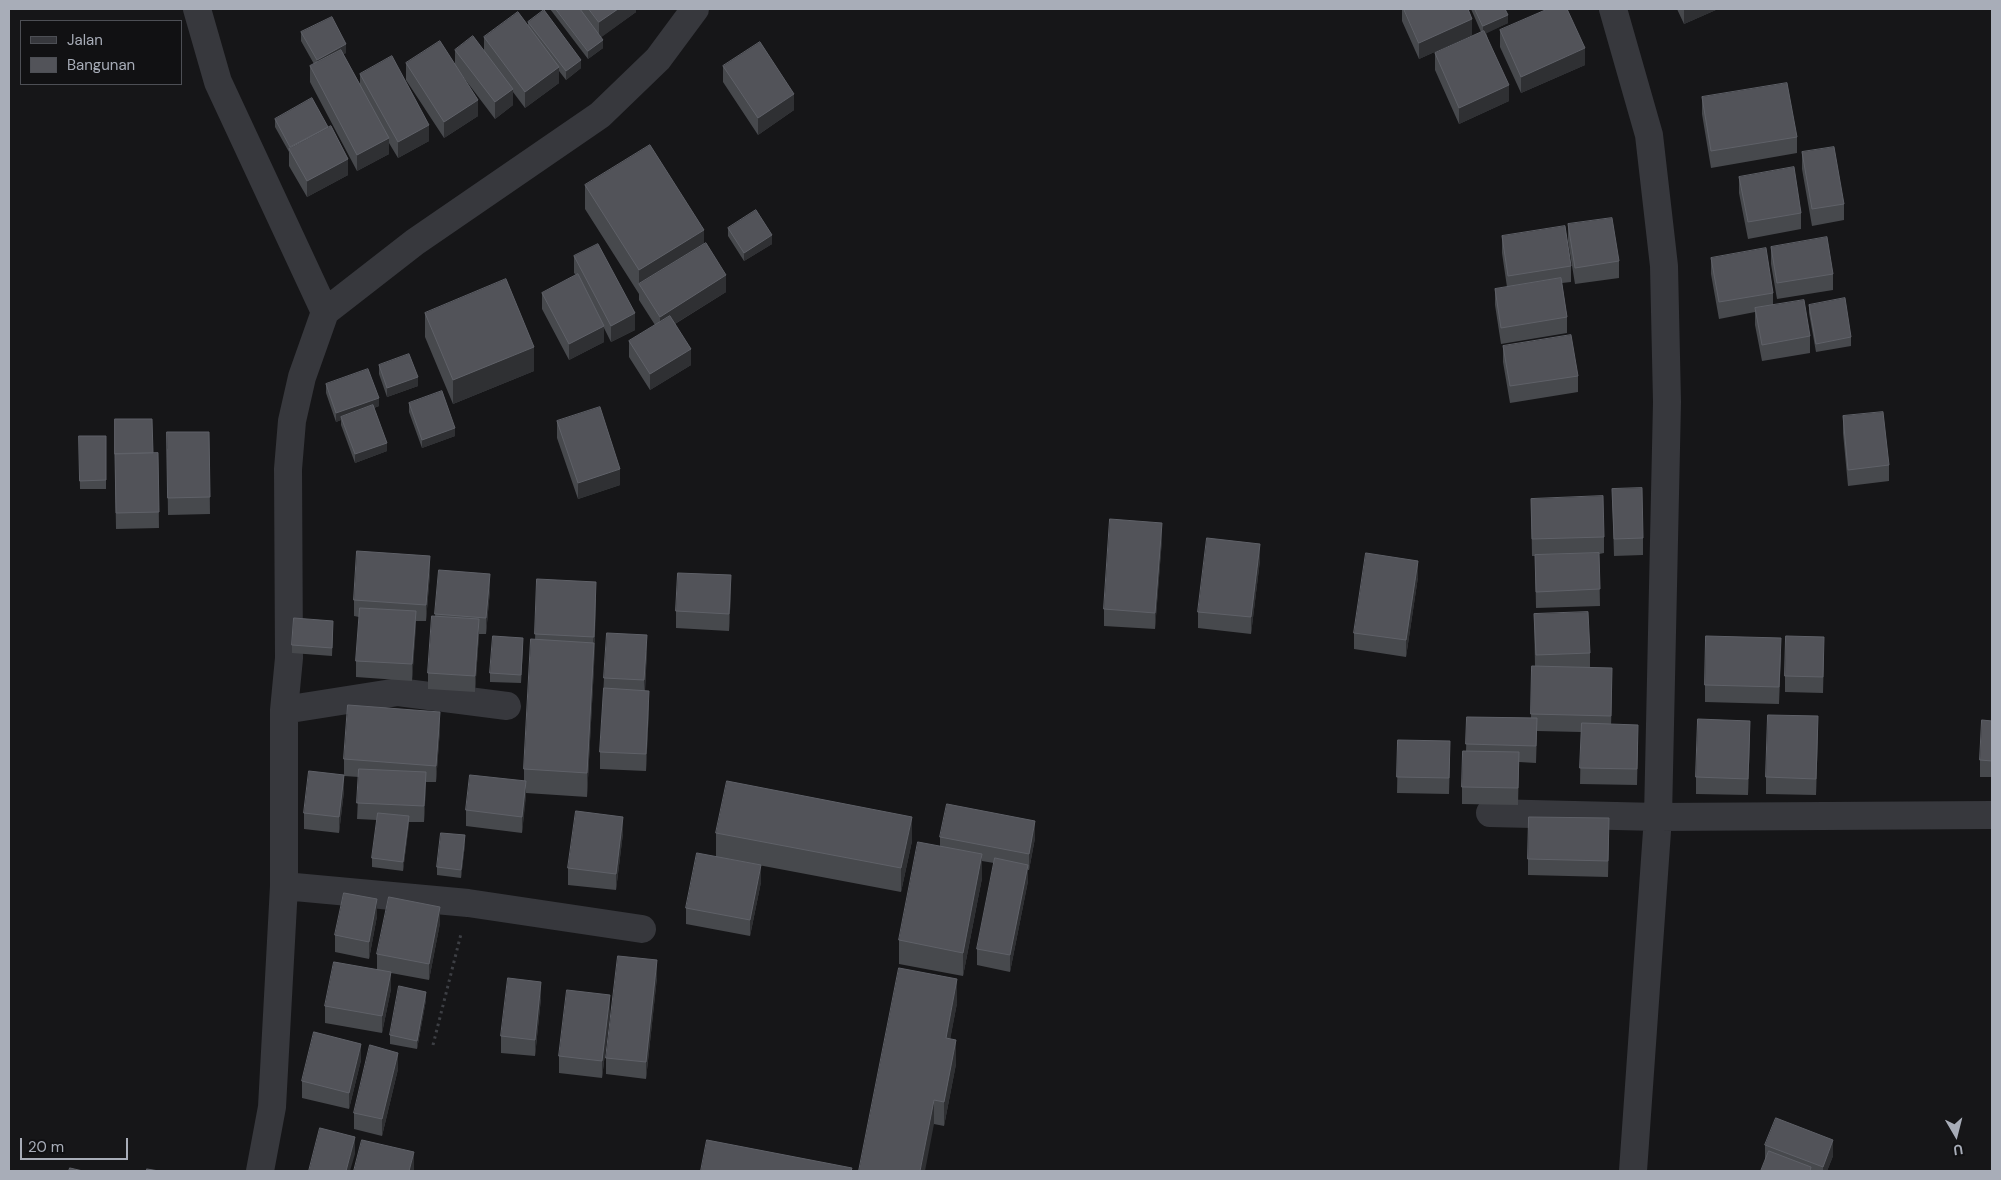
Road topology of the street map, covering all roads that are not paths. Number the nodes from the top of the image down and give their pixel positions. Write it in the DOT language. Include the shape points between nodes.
graph roads {
  1 [pos="198,9"];
  2 [pos="695,9"];
  3 [pos="1613,9"];
  4 [pos="325,312"];
  5 [pos="507,706"];
  6 [pos="284,710"];
  7 [pos="1490,813"];
  8 [pos="1992,815"];
  9 [pos="1658,816"];
  10 [pos="284,886"];
  11 [pos="642,929"];
  12 [pos="260,1171"];
  13 [pos="1633,1171"];
  1 -- 4 [label="street" via="218,82"];
  2 -- 4 [label="street" via="658,59 600,115 416,242"];
  3 -- 9 [label="street" via="1649,135 1664,266 1667,402"];
  4 -- 6 [label="street" via="302,376 292,421 288,470 289,658"];
  5 -- 6 [label="street" via="398,692"];
  6 -- 10 [label="street"];
  7 -- 9 [label="street"];
  8 -- 9 [label="street"];
  9 -- 13 [label="street"];
  10 -- 11 [label="street" via="468,903"];
  10 -- 12 [label="street" via="272,1107"];
}
